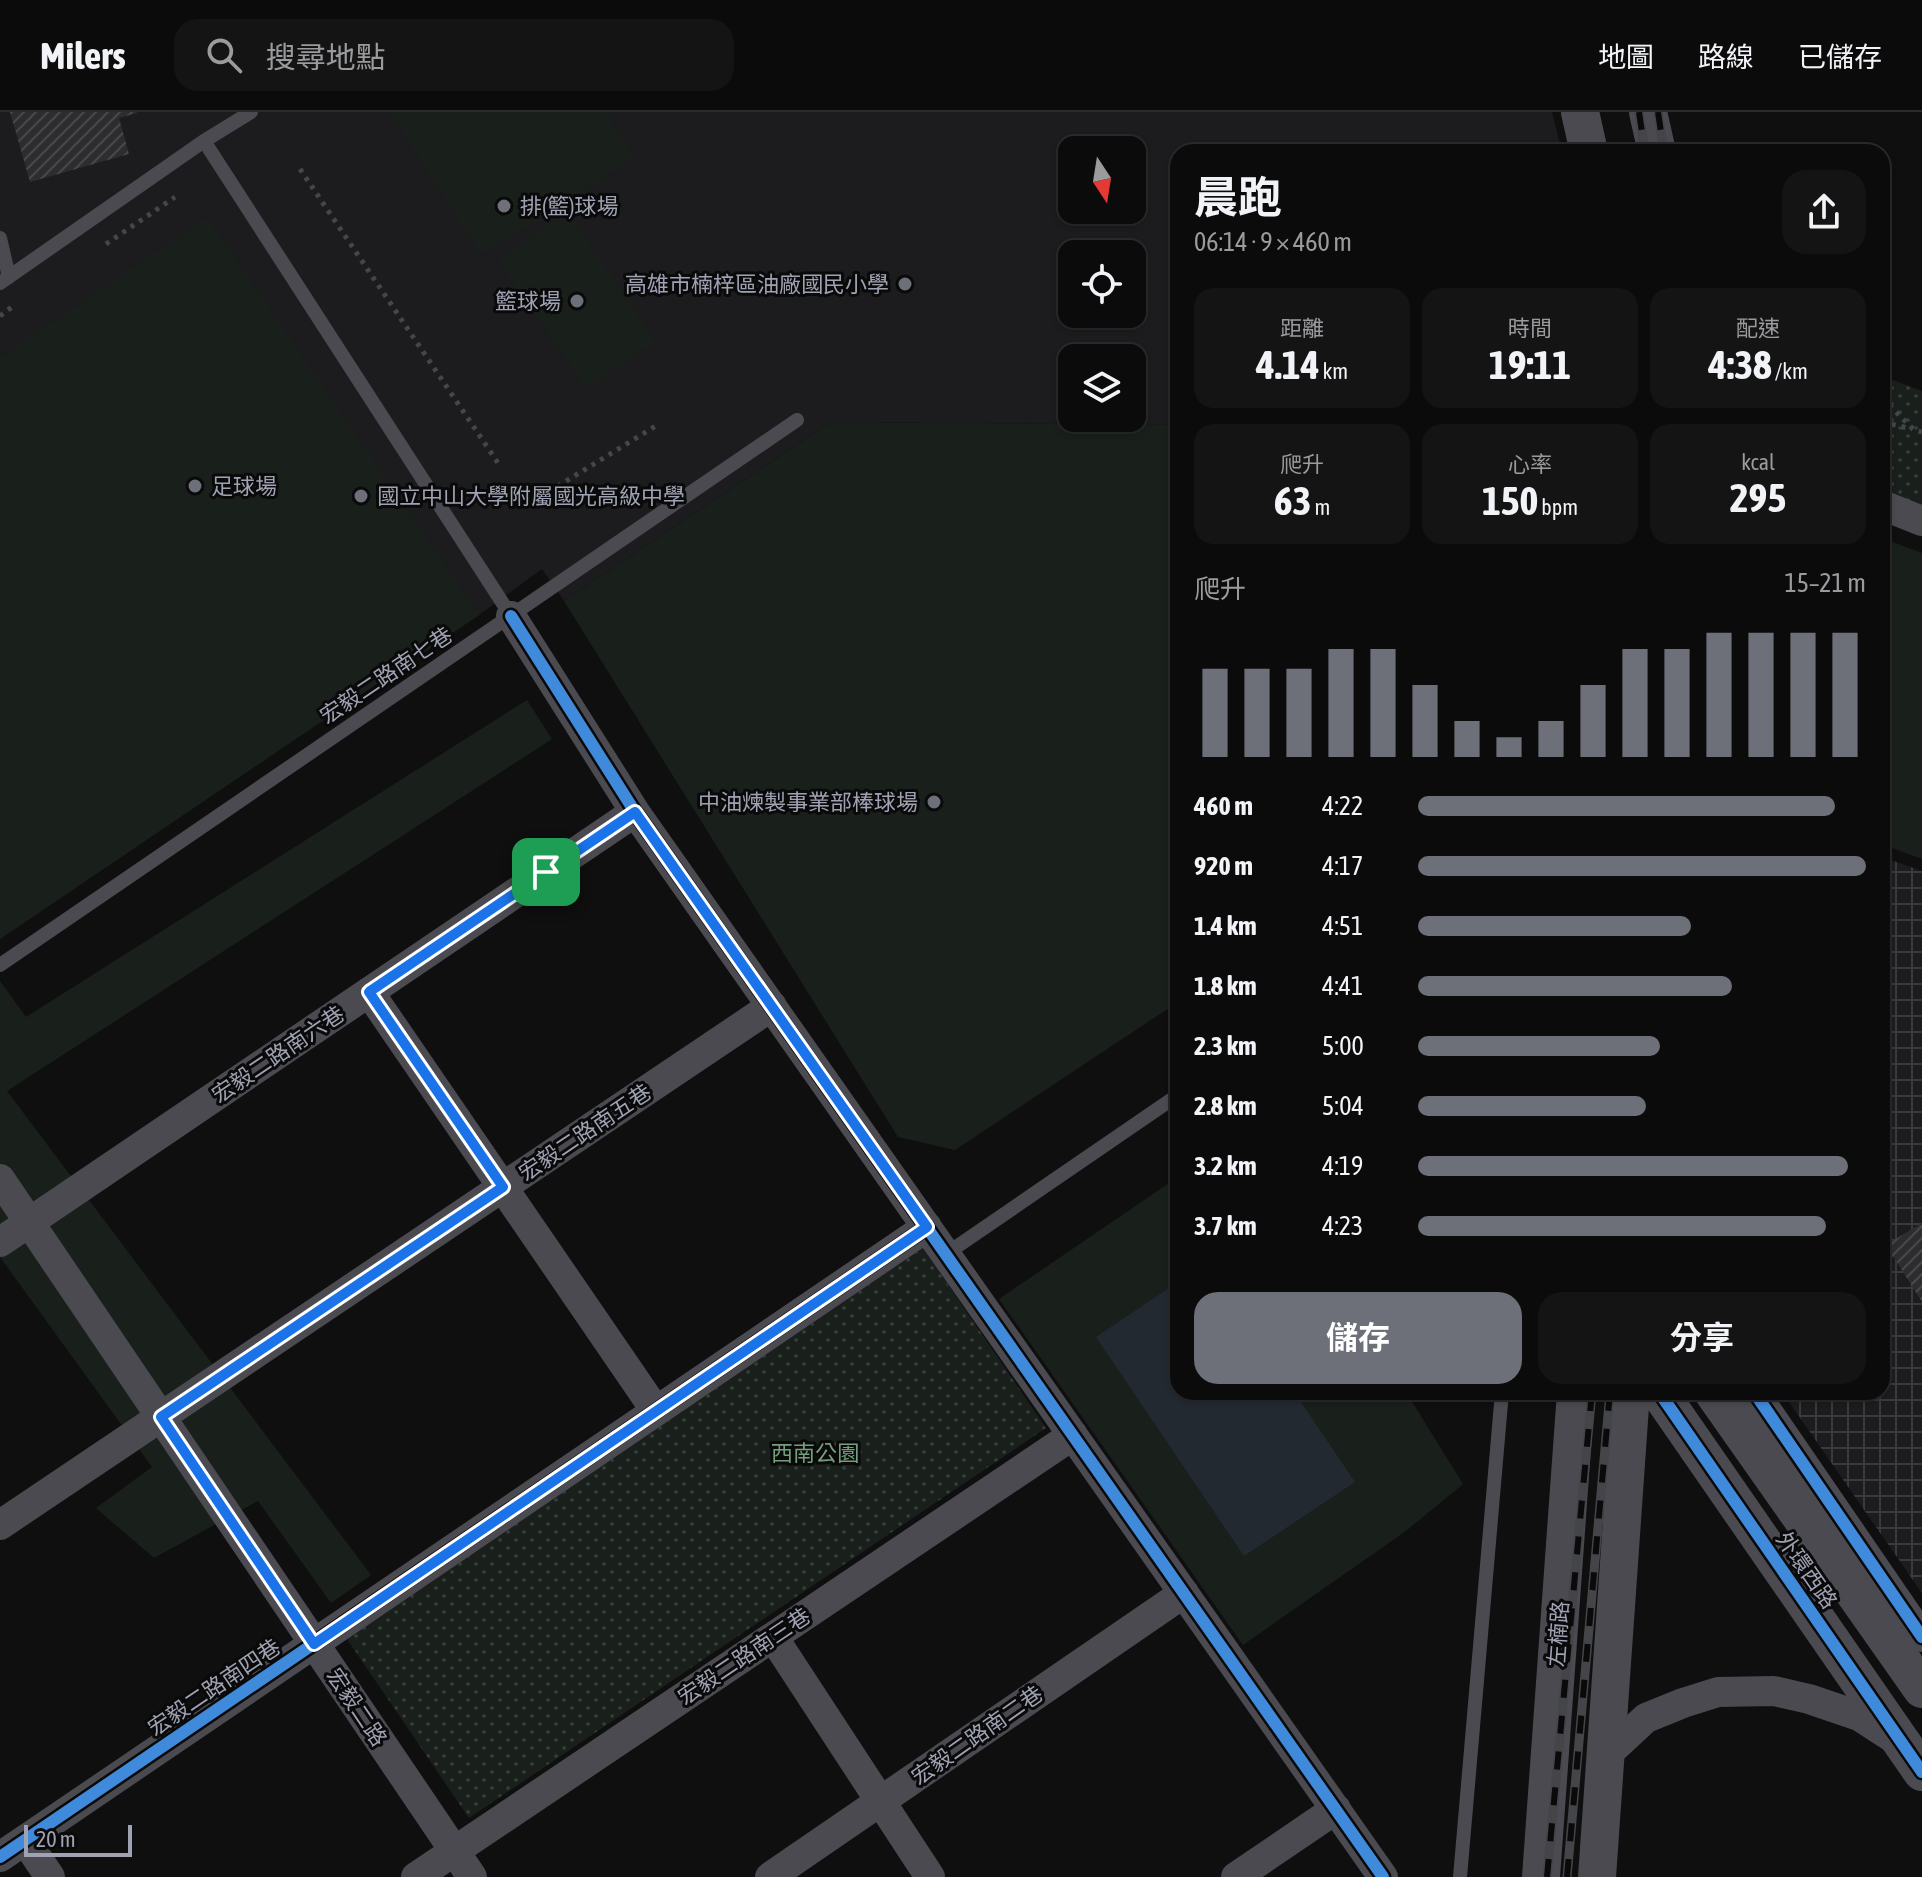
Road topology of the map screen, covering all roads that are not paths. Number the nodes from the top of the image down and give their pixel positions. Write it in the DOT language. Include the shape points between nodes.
graph roads {
  1 [pos="251,112"];
  2 [pos="1580,112"];
  3 [pos="1648,112"];
  4 [pos="204,141"];
  5 [pos="1587,144"];
  6 [pos="1655,144"];
  7 [pos="0,238"];
  8 [pos="4,280"];
  9 [pos="797,420"];
  10 [pos="1890,508"];
  11 [pos="1922,521"];
  12 [pos="511,616"];
  13 [pos="635,812"];
  14 [pos="0,965"];
  15 [pos="369,992"];
  16 [pos="772,1006"];
  17 [pos="1170,1100"];
  18 [pos="0,1179"];
  19 [pos="503,1187"];
  20 [pos="29,1222"];
  21 [pos="927,1227"];
  22 [pos="0,1242"];
  23 [pos="946,1254"];
  24 [pos="1501,1400"];
  25 [pos="1575,1400"];
  26 [pos="1630,1400"];
  27 [pos="1665,1400"];
  28 [pos="1719,1400"];
  29 [pos="1759,1400"];
  30 [pos="656,1411"];
  31 [pos="161,1417"];
  32 [pos="1073,1435"];
  33 [pos="0,1525"];
  34 [pos="1184,1593"];
  35 [pos="773,1637"];
  36 [pos="1922,1637"];
  37 [pos="314,1644"];
  38 [pos="1922,1689"];
  39 [pos="1605,1756"];
  40 [pos="1913,1759"];
  41 [pos="880,1802"];
  42 [pos="1336,1809"];
  43 [pos="25,1840"];
  44 [pos="454,1851"];
  45 [pos="0,1857"];
  46 [pos="50,1877"];
  47 [pos="416,1877"];
  48 [pos="472,1877"];
  49 [pos="770,1877"];
  50 [pos="930,1877"];
  51 [pos="1236,1877"];
  52 [pos="1383,1877"];
  53 [pos="1460,1877"];
  54 [pos="1541,1877"];
  55 [pos="1597,1877"];
  1 -- 4 [label="lane"];
  2 -- 5 [label="street"];
  3 -- 6 [label="street"];
  4 -- 8 [label="lane"];
  4 -- 12 [label="lane"];
  7 -- 8 [label="lane"];
  9 -- 12 [label="lane, 宏毅二路南七巷"];
  10 -- 11 [label="street"];
  12 -- 13 [label="street"];
  12 -- 14 [label="lane, 宏毅二路南七巷"];
  13 -- 15 [label="street, 宏毅二路南六巷"];
  13 -- 16 [label="street"];
  15 -- 19 [label="street"];
  15 -- 20 [label="street, 宏毅二路南六巷"];
  16 -- 19 [label="street, 宏毅二路南五巷"];
  16 -- 21 [label="street"];
  17 -- 23 [label="lane"];
  18 -- 20 [label="street, 宏毅二路"];
  19 -- 30 [label="street"];
  19 -- 31 [label="street, 宏毅二路南五巷"];
  20 -- 22 [label="street, 宏毅二路南六巷"];
  20 -- 31 [label="street, 宏毅二路"];
  21 -- 23 [label="street"];
  21 -- 30 [label="street, 宏毅二路南四巷"];
  23 -- 32 [label="street"];
  24 -- 53 [label="lane"];
  25 -- 54 [label="street, 左楠路"];
  26 -- 39 [label="street"];
  27 -- 40 [label="street, 外環西路"];
  28 -- 38 [label="street, 外環西路"];
  29 -- 36 [label="street"];
  30 -- 37 [label="street, 宏毅二路南四巷"];
  31 -- 33 [label="street, 宏毅二路南五巷"];
  31 -- 37 [label="street, 宏毅二路"];
  32 -- 34 [label="street"];
  32 -- 35 [label="street, 宏毅二路南三巷"];
  34 -- 41 [label="street, 宏毅二路南二巷"];
  34 -- 42 [label="street"];
  35 -- 41 [label="street"];
  35 -- 44 [label="street, 宏毅二路南三巷"];
  37 -- 43 [label="street, 宏毅二路南四巷"];
  37 -- 44 [label="street, 宏毅二路"];
  39 -- 40 [label="street, 外環西路" via="1646,1718 1683,1703 1718,1692 1774,1691 1859,1716"];
  39 -- 55 [label="street"];
  41 -- 49 [label="street, 宏毅二路南二巷"];
  41 -- 50 [label="street"];
  42 -- 51 [label="street"];
  42 -- 52 [label="street"];
  43 -- 45 [label="street, 宏毅二路南四巷"];
  43 -- 46 [label="street"];
  44 -- 47 [label="street, 宏毅二路南三巷"];
  44 -- 48 [label="street, 宏毅二路"];
}
